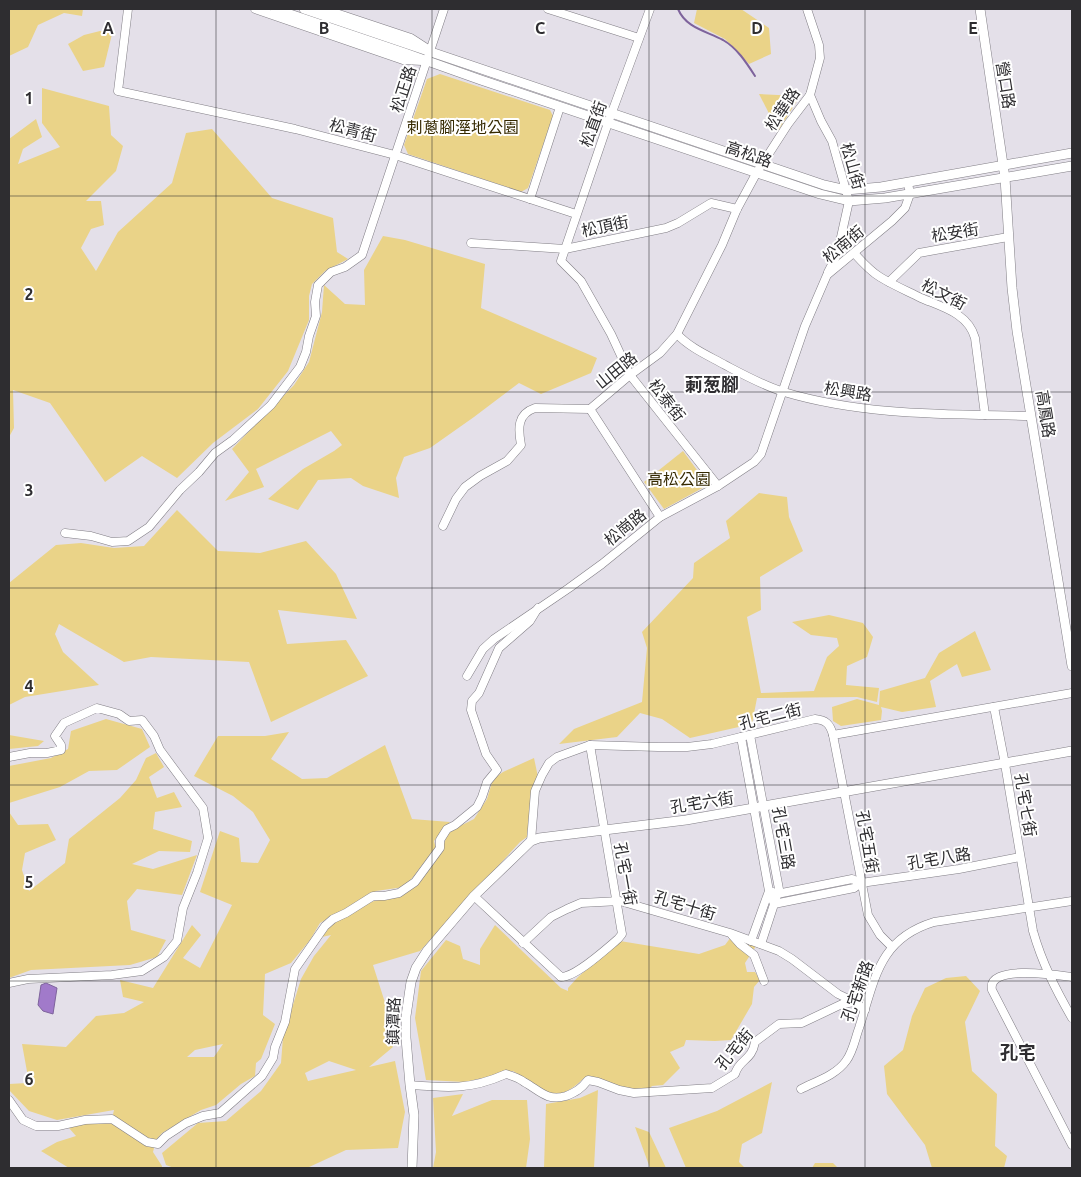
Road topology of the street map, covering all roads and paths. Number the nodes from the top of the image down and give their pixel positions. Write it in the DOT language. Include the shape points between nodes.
graph roads {
  1 [pos="128,9"];
  2 [pos="255,9"];
  3 [pos="275,9"];
  4 [pos="304,9"];
  5 [pos="324,9"];
  6 [pos="444,9"];
  7 [pos="548,9"];
  8 [pos="650,9"];
  9 [pos="807,9"];
  10 [pos="980,9"];
  11 [pos="639,38"];
  12 [pos="430,50"];
  13 [pos="426,61"];
  14 [pos="810,94"];
  15 [pos="560,107"];
  16 [pos="612,113"];
  17 [pos="608,123"];
  18 [pos="1072,153"];
  19 [pos="395,155"];
  20 [pos="762,164"];
  21 [pos="1004,166"];
  22 [pos="1072,166"];
  23 [pos="757,172"];
  24 [pos="1005,178"];
  25 [pos="908,183"];
  26 [pos="846,190"];
  27 [pos="910,194"];
  28 [pos="530,199"];
  29 [pos="849,201"];
  30 [pos="738,209"];
  31 [pos="576,214"];
  32 [pos="1008,237"];
  33 [pos="470,243"];
  34 [pos="565,249"];
  35 [pos="854,253"];
  36 [pos="827,275"];
  37 [pos="889,282"];
  38 [pos="677,334"];
  39 [pos="630,375"];
  40 [pos="783,392"];
  41 [pos="590,409"];
  42 [pos="985,415"];
  43 [pos="1030,416"];
  44 [pos="718,486"];
  45 [pos="660,517"];
  46 [pos="443,526"];
  47 [pos="65,533"];
  48 [pos="538,608"];
  49 [pos="1072,666"];
  50 [pos="467,676"];
  51 [pos="1072,693"];
  52 [pos="994,706"];
  53 [pos="750,735"];
  54 [pos="833,735"];
  55 [pos="741,737"];
  56 [pos="590,745"];
  57 [pos="1072,751"];
  58 [pos="9,757"];
  59 [pos="1005,764"];
  60 [pos="845,792"];
  61 [pos="764,806"];
  62 [pos="754,808"];
  63 [pos="604,831"];
  64 [pos="531,841"];
  65 [pos="1020,857"];
  66 [pos="861,884"];
  67 [pos="773,892"];
  68 [pos="474,896"];
  69 [pos="617,901"];
  70 [pos="1072,901"];
  71 [pos="774,904"];
  72 [pos="1029,907"];
  73 [pos="730,932"];
  74 [pos="752,941"];
  75 [pos="523,943"];
  76 [pos="761,944"];
  77 [pos="892,946"];
  78 [pos="1048,973"];
  79 [pos="1072,977"];
  80 [pos="764,980"];
  81 [pos="9,983"];
  82 [pos="855,1002"];
  83 [pos="865,1010"];
  84 [pos="1072,1016"];
  85 [pos="410,1084"];
  86 [pos="801,1089"];
  87 [pos="9,1100"];
  88 [pos="1072,1145"];
  89 [pos="412,1168"];
  1 -- 19 [label="street, 松青街" via="118,91 295,129"];
  2 -- 13 [label="street, 高松路" via="403,60"];
  3 -- 13 [label="street, 高松路"];
  4 -- 12 [label="street, 高松路"];
  5 -- 12 [label="street, 高松路" via="411,38"];
  6 -- 12 [label="street, 松正路"];
  7 -- 11 [label="street"];
  8 -- 11 [label="street, 松直街"];
  9 -- 14 [label="street, 松華路" via="820,58"];
  10 -- 21 [label="street, 營口路"];
  11 -- 16 [label="street, 松直街"];
  12 -- 13 [label="street, 松正路"];
  12 -- 16 [label="street, 高松路"];
  13 -- 15 [label="street, 高松路"];
  13 -- 19 [label="street, 松正路"];
  14 -- 20 [label="street, 松華路"];
  14 -- 26 [label="street, 松山街" via="832,141"];
  15 -- 17 [label="street, 高松路"];
  15 -- 28 [label="street"];
  16 -- 17 [label="street, 松直街"];
  16 -- 20 [label="street, 高松路"];
  17 -- 23 [label="street, 高松路"];
  17 -- 31 [label="street, 松直街"];
  18 -- 21 [label="street, 高松路"];
  19 -- 28 [label="street, 松青街"];
  19 -- 47 [label="street, 松正路" via="362,255 331,272 318,285 316,316 306,352 300,367 282,392 233,440 215,452 149,527 128,541 112,542"];
  20 -- 23 [label="street, 山田路"];
  20 -- 26 [label="street, 高松路"];
  21 -- 24 [label="street, 高鳳路"];
  21 -- 25 [label="street, 高松路"];
  22 -- 24 [label="street, 高松路"];
  23 -- 29 [label="street, 高松路"];
  23 -- 30 [label="street, 山田路"];
  24 -- 27 [label="street, 高松路"];
  24 -- 32 [label="street, 高鳳路"];
  25 -- 26 [label="street, 高松路"];
  25 -- 27 [label="street"];
  26 -- 29 [label="street, 松山街"];
  27 -- 29 [label="street, 高松路"];
  27 -- 35 [label="street, 松南街" via="905,208"];
  28 -- 31 [label="street, 松青街"];
  29 -- 36 [label="street, 松山街" via="837,255"];
  30 -- 34 [label="street, 松頂街" via="711,203 666,228"];
  30 -- 38 [label="street, 山田路"];
  31 -- 34 [label="street, 松直街"];
  32 -- 37 [label="street, 松安街" via="919,253"];
  32 -- 43 [label="street, 高鳳路"];
  33 -- 34 [label="street, 松頂街"];
  34 -- 39 [label="street, 松泰街" via="561,261 581,281"];
  35 -- 36 [label="street, 松南街"];
  35 -- 37 [label="street, 松文街"];
  36 -- 40 [label="street, 松南街" via="805,326"];
  37 -- 42 [label="street, 松文街" via="950,309 972,329"];
  38 -- 39 [label="street, 山田路"];
  38 -- 40 [label="street, 松興路" via="719,362"];
  39 -- 41 [label="street, 山田路"];
  39 -- 44 [label="street, 松泰街"];
  40 -- 42 [label="street, 松興路" via="837,404 898,412"];
  40 -- 44 [label="street, 松崗路" via="761,454"];
  41 -- 45 [label="street"];
  41 -- 46 [label="street, 山田路" via="528,410 519,425 521,445 507,461 465,487"];
  42 -- 43 [label="street, 松興路"];
  43 -- 49 [label="street, 高鳳路"];
  44 -- 45 [label="street, 松崗路"];
  45 -- 48 [label="street, 松崗路" via="602,564"];
  48 -- 50 [label="street, 松崗路" via="494,638"];
  48 -- 87 [label="street" via="530,621 499,648 479,693 472,701 471,710 486,754 497,770 487,782 482,797 467,816 446,829 440,848 415,882 399,893 373,896 325,926 295,968 285,1022 273,1058 262,1076 220,1113 186,1123 158,1144 146,1142 112,1119 36,1126 23,1120"];
  51 -- 52 [label="street"];
  52 -- 54 [label="street"];
  52 -- 59 [label="street, 孔宅七街"];
  53 -- 54 [label="street, 孔宅二街" via="815,719 827,722"];
  53 -- 55 [label="street, 孔宅二街"];
  53 -- 61 [label="street, 孔宅三路"];
  54 -- 60 [label="street, 孔宅五街"];
  55 -- 56 [label="street, 孔宅二街" via="687,747"];
  55 -- 62 [label="street, 孔宅三路"];
  56 -- 63 [label="street, 孔宅一街"];
  56 -- 64 [label="street, 孔宅二街" via="557,757 542,775 535,791"];
  57 -- 59 [label="street, 孔宅六街"];
  58 -- 81 [label="street" via="61,750 55,736 64,724 97,708 129,721 142,720 203,808 208,838 183,908 177,941 164,957 142,971"];
  59 -- 60 [label="street, 孔宅六街"];
  59 -- 65 [label="street, 孔宅七街"];
  60 -- 61 [label="street, 孔宅六街"];
  60 -- 66 [label="street, 孔宅五街"];
  61 -- 62 [label="street, 孔宅六街"];
  61 -- 67 [label="street, 孔宅三路" via="779,889"];
  62 -- 63 [label="street, 孔宅六街"];
  62 -- 67 [label="street, 孔宅三路"];
  63 -- 64 [label="street, 孔宅六街"];
  63 -- 69 [label="street, 孔宅一街"];
  64 -- 68 [label="street"];
  65 -- 66 [label="street, 孔宅八路"];
  65 -- 72 [label="street, 孔宅七街"];
  66 -- 67 [label="street, 孔宅八路" via="852,879"];
  66 -- 71 [label="street, 孔宅八路"];
  66 -- 77 [label="street, 孔宅五街" via="868,915 880,935"];
  67 -- 71 [label="street, 孔宅三路"];
  67 -- 74 [label="street, 孔宅三路"];
  68 -- 75 [label="street"];
  68 -- 85 [label="street, 鎮潭路" via="426,951 411,982 406,1016"];
  69 -- 73 [label="street, 孔宅十街"];
  69 -- 75 [label="street, 孔宅十街" via="581,903 567,909 551,917"];
  69 -- 75 [label="street, 孔宅一街" via="622,934 565,977 561,977"];
  70 -- 72 [label="street, 孔宅新路"];
  71 -- 76 [label="street, 孔宅三路"];
  72 -- 77 [label="street, 孔宅新路" via="934,922 917,927"];
  72 -- 78 [label="street"];
  73 -- 74 [label="street, 孔宅十街"];
  73 -- 80 [label="street" via="754,955"];
  74 -- 76 [label="street, 孔宅十街"];
  76 -- 82 [label="street, 孔宅十街" via="792,958 838,994"];
  77 -- 83 [label="street, 孔宅新路" via="881,962"];
  78 -- 79 [label="street"];
  78 -- 84 [label="street"];
  78 -- 88 [label="street" via="997,977 991,986"];
  82 -- 83 [label="street"];
  82 -- 85 [label="street, 孔宅街" via="842,1004 802,1024 780,1024 755,1042 753,1052 737,1067 735,1074 712,1088 634,1093 588,1080 580,1090 549,1098 506,1074 463,1087"];
  83 -- 86 [label="street, 孔宅新路" via="847,1060 832,1074"];
  85 -- 89 [label="street, 鎮潭路" via="414,1115"];
}
